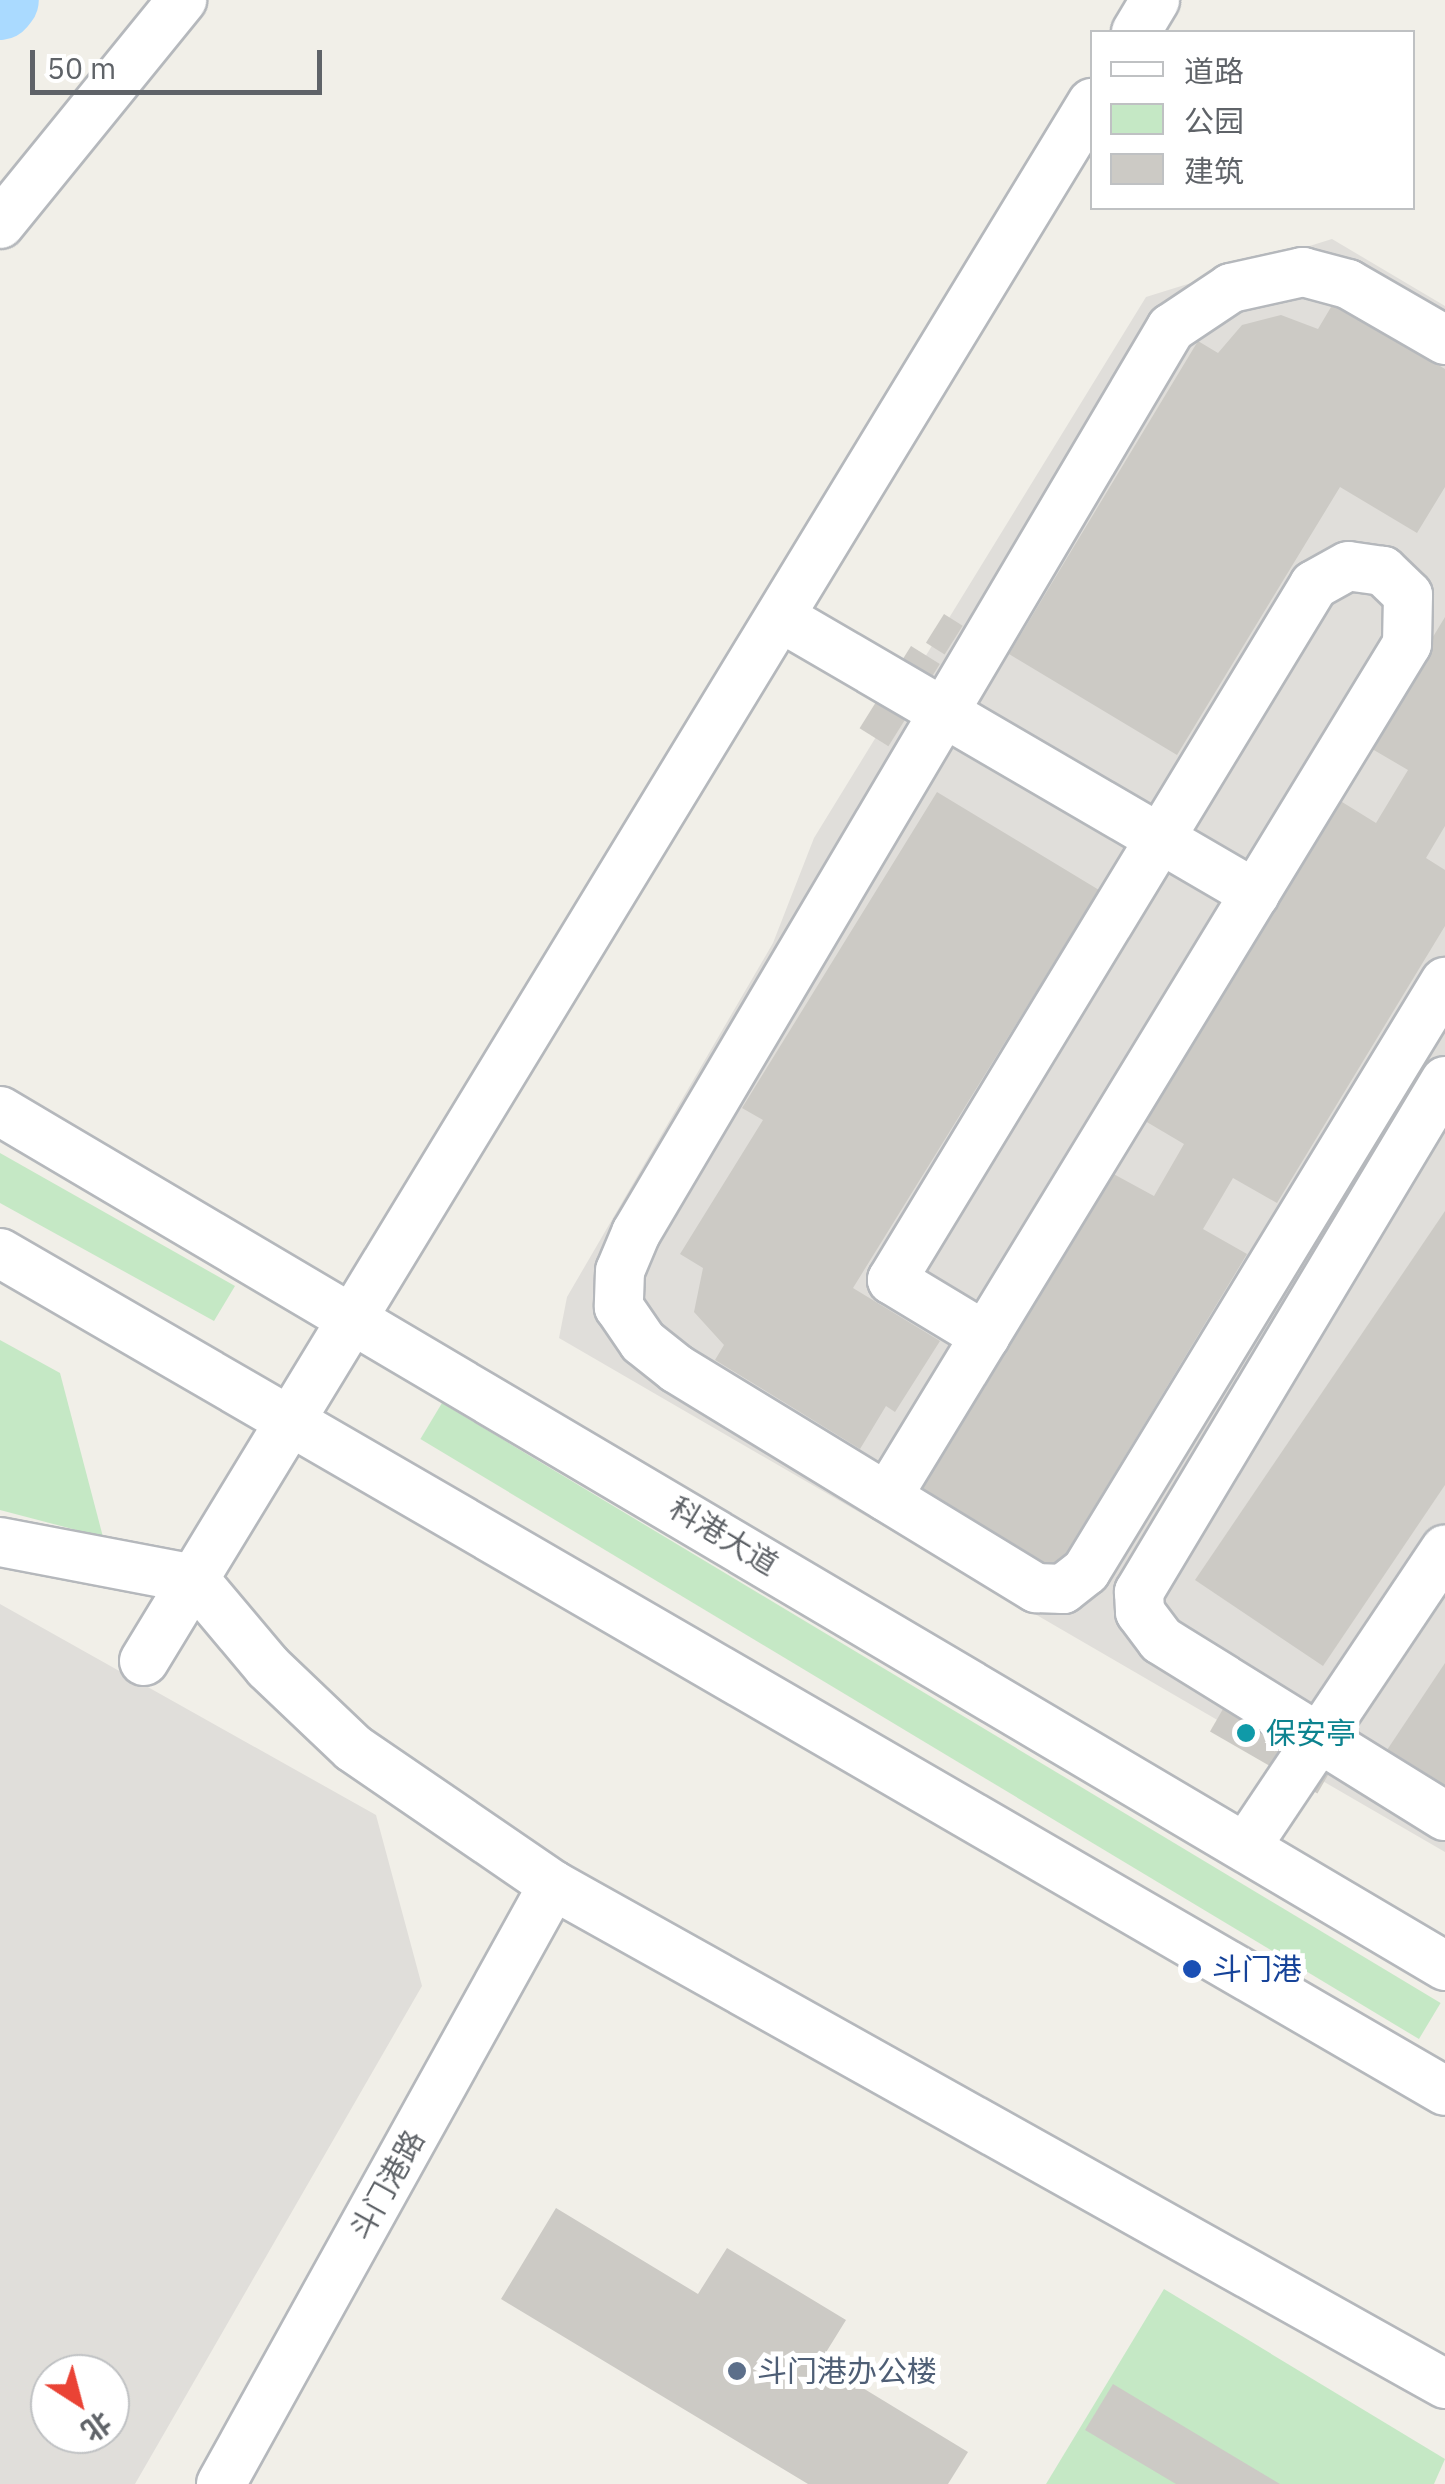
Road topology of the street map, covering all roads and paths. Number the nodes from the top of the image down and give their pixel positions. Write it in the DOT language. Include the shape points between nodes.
graph roads {
  1 [pos="182,0"];
  2 [pos="1156,0"];
  3 [pos="1137,30"];
  4 [pos="1090,106"];
  5 [pos="0,224"];
  6 [pos="1445,340"];
  7 [pos="780,617"];
  8 [pos="944,713"];
  9 [pos="1160,839"];
  10 [pos="1255,894"];
  11 [pos="1445,982"];
  12 [pos="1445,1081"];
  13 [pos="0,1110"];
  14 [pos="0,1254"];
  15 [pos="354,1316"];
  16 [pos="986,1336"];
  17 [pos="291,1420"];
  18 [pos="887,1497"];
  19 [pos="0,1542"];
  20 [pos="1445,1550"];
  21 [pos="194,1579"];
  22 [pos="144,1660"];
  23 [pos="1319,1738"];
  24 [pos="1445,1816"];
  25 [pos="1246,1848"];
  26 [pos="554,1885"];
  27 [pos="1445,1966"];
  28 [pos="1445,2091"];
  29 [pos="1445,2384"];
  30 [pos="222,2484"];
  1 -- 5 [label="street"];
  2 -- 3 [label="street"];
  4 -- 7 [label="street"];
  6 -- 8 [label="street" via="1348,284 1303,272 1254,279 1188,312 1172,328"];
  7 -- 8 [label="street"];
  7 -- 15 [label="street"];
  8 -- 9 [label="street"];
  8 -- 18 [label="street" via="636,1233 618,1290 630,1326 658,1356"];
  9 -- 10 [label="street"];
  9 -- 10 [label="street" via="1314,585 1348,566 1384,571 1413,611 1407,644"];
  9 -- 16 [label="street" via="892,1280"];
  10 -- 16 [label="street"];
  11 -- 18 [label="street" via="1076,1581 1036,1588"];
  12 -- 23 [label="street" via="1139,1592 1140,1612 1161,1640"];
  13 -- 15 [label="street, 科港大道"];
  14 -- 17 [label="street"];
  15 -- 17 [label="street"];
  15 -- 25 [label="street, 科港大道"];
  16 -- 18 [label="street"];
  17 -- 21 [label="street"];
  17 -- 28 [label="street"];
  19 -- 21 [label="street"];
  20 -- 23 [label="street"];
  21 -- 22 [label="street"];
  21 -- 26 [label="street" via="268,1668 353,1748"];
  23 -- 24 [label="street"];
  23 -- 25 [label="street"];
  25 -- 27 [label="street, 科港大道"];
  26 -- 29 [label="street"];
  26 -- 30 [label="street, 斗门港路"];
}
